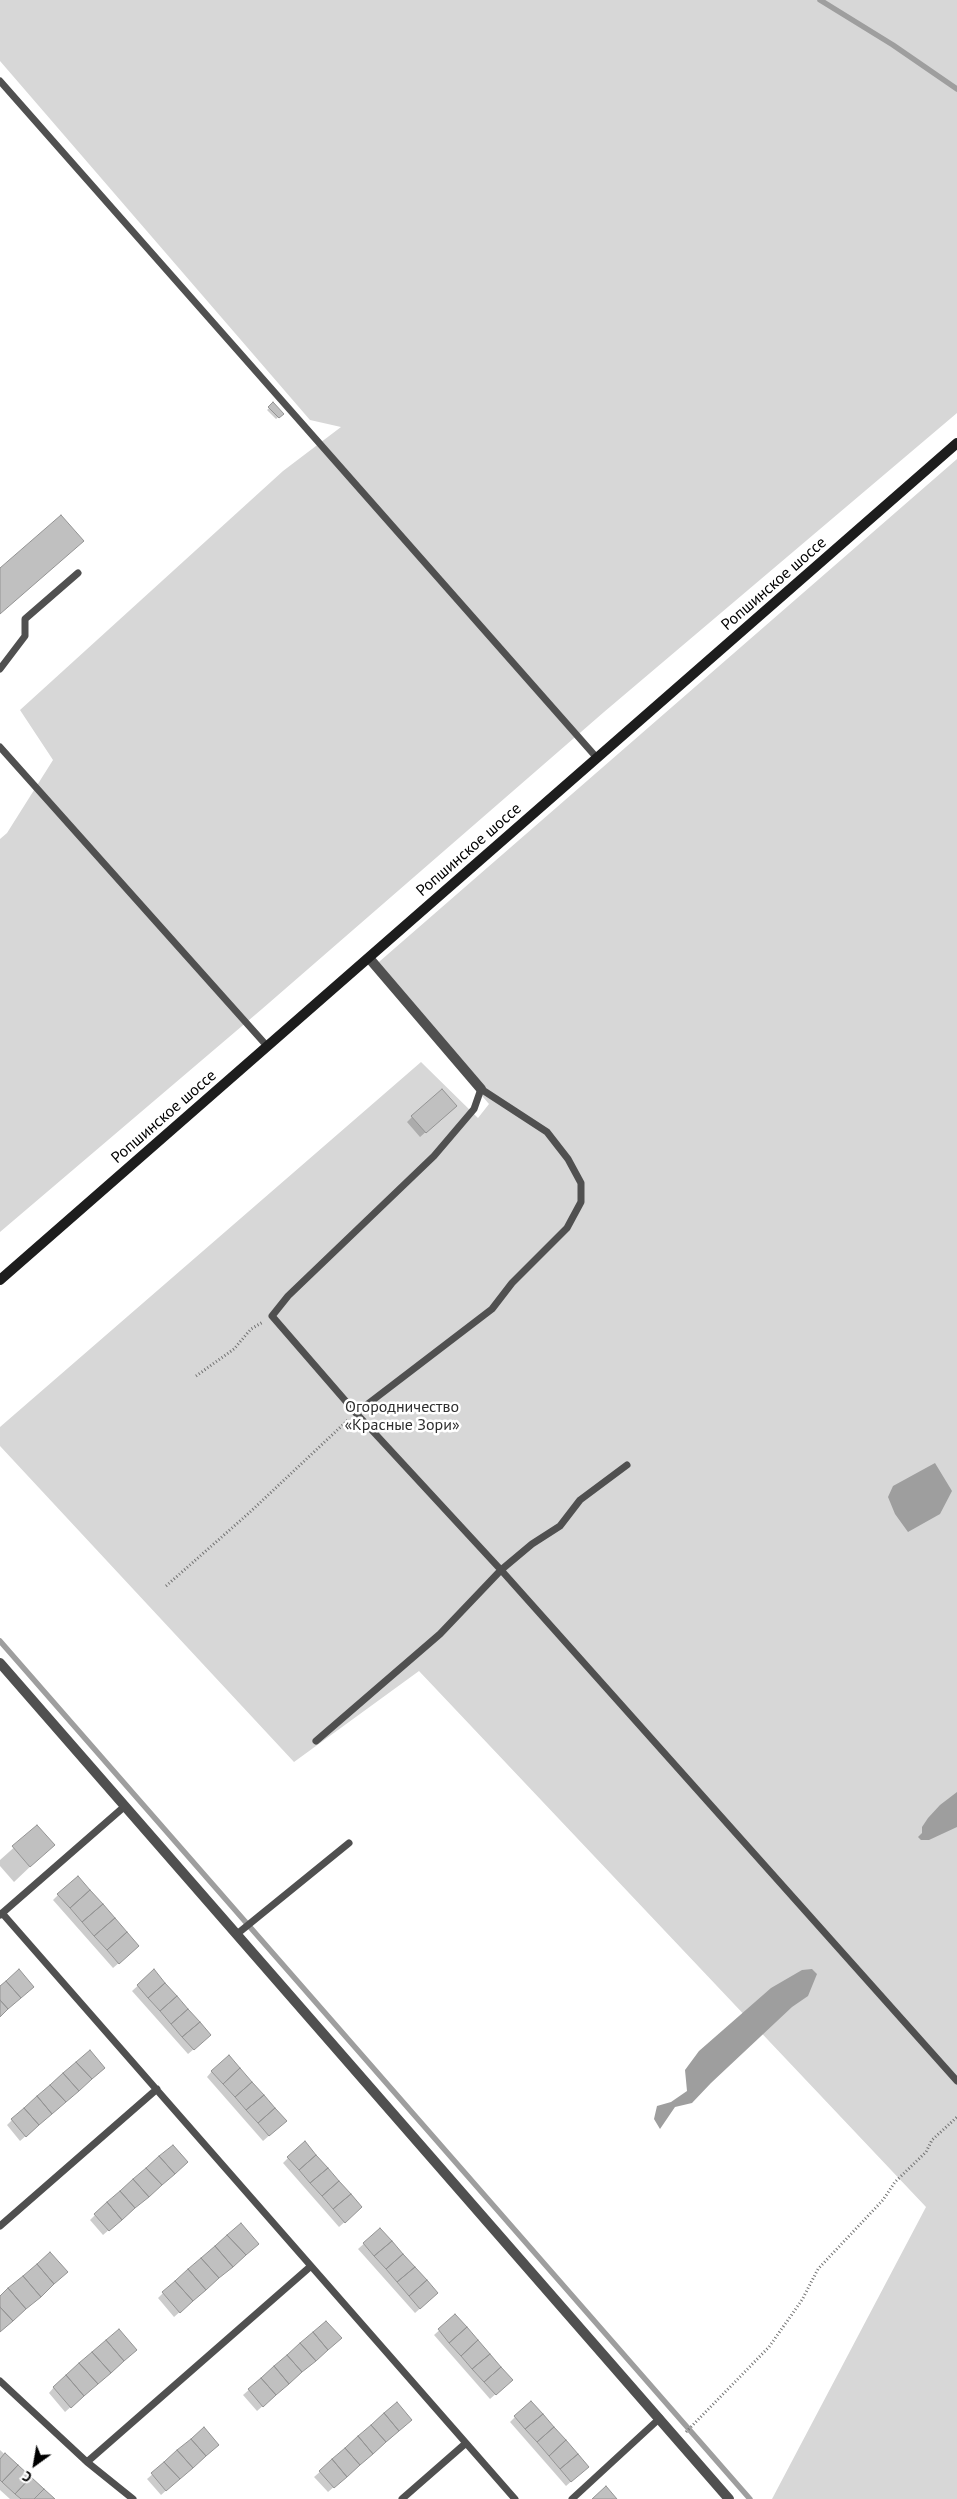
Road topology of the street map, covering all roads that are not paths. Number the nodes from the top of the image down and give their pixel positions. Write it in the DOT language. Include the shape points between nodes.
graph roads {
  1 [pos="0,81"];
  2 [pos="957,443"];
  3 [pos="78,573"];
  4 [pos="0,669"];
  5 [pos="0,747"];
  6 [pos="597,758"];
  7 [pos="369,958"];
  8 [pos="267,1046"];
  9 [pos="481,1089"];
  10 [pos="0,1280"];
  11 [pos="356,1413"];
  12 [pos="627,1465"];
  13 [pos="501,1570"];
  14 [pos="0,1662"];
  15 [pos="316,1741"];
  16 [pos="124,1806"];
  17 [pos="349,1843"];
  18 [pos="1,1914"];
  19 [pos="237,1934"];
  20 [pos="957,2081"];
  21 [pos="156,2089"];
  22 [pos="0,2226"];
  23 [pos="311,2266"];
  24 [pos="0,2381"];
  25 [pos="660,2418"];
  26 [pos="466,2443"];
  27 [pos="87,2462"];
  28 [pos="133,2499"];
  29 [pos="402,2499"];
  30 [pos="515,2499"];
  31 [pos="572,2499"];
  32 [pos="729,2499"];
  1 -- 6 [label="lane"];
  2 -- 6 [label="main road, Ропшинское шоссе"];
  3 -- 4 [label="lane" via="25,619 25,636"];
  5 -- 8 [label="lane"];
  6 -- 7 [label="main road, Ропшинское шоссе"];
  7 -- 8 [label="main road, Ропшинское шоссе"];
  7 -- 9 [label="street"];
  8 -- 10 [label="main road, Ропшинское шоссе"];
  9 -- 11 [label="lane" via="474,1110 434,1156 288,1296 272,1316"];
  9 -- 11 [label="lane" via="547,1132 581,1183 581,1202 567,1228 512,1283 492,1310"];
  11 -- 13 [label="lane"];
  12 -- 13 [label="lane" via="580,1500 560,1526"];
  13 -- 15 [label="lane" via="440,1634"];
  13 -- 20 [label="lane"];
  14 -- 16 [label="street"];
  16 -- 18 [label="lane"];
  16 -- 19 [label="street"];
  17 -- 19 [label="lane"];
  18 -- 21 [label="lane"];
  19 -- 25 [label="street"];
  21 -- 22 [label="lane"];
  21 -- 23 [label="lane"];
  23 -- 26 [label="lane"];
  23 -- 27 [label="lane"];
  24 -- 27 [label="lane"];
  25 -- 31 [label="lane"];
  25 -- 32 [label="street"];
  26 -- 29 [label="lane"];
  26 -- 30 [label="lane"];
  27 -- 28 [label="lane"];
}
